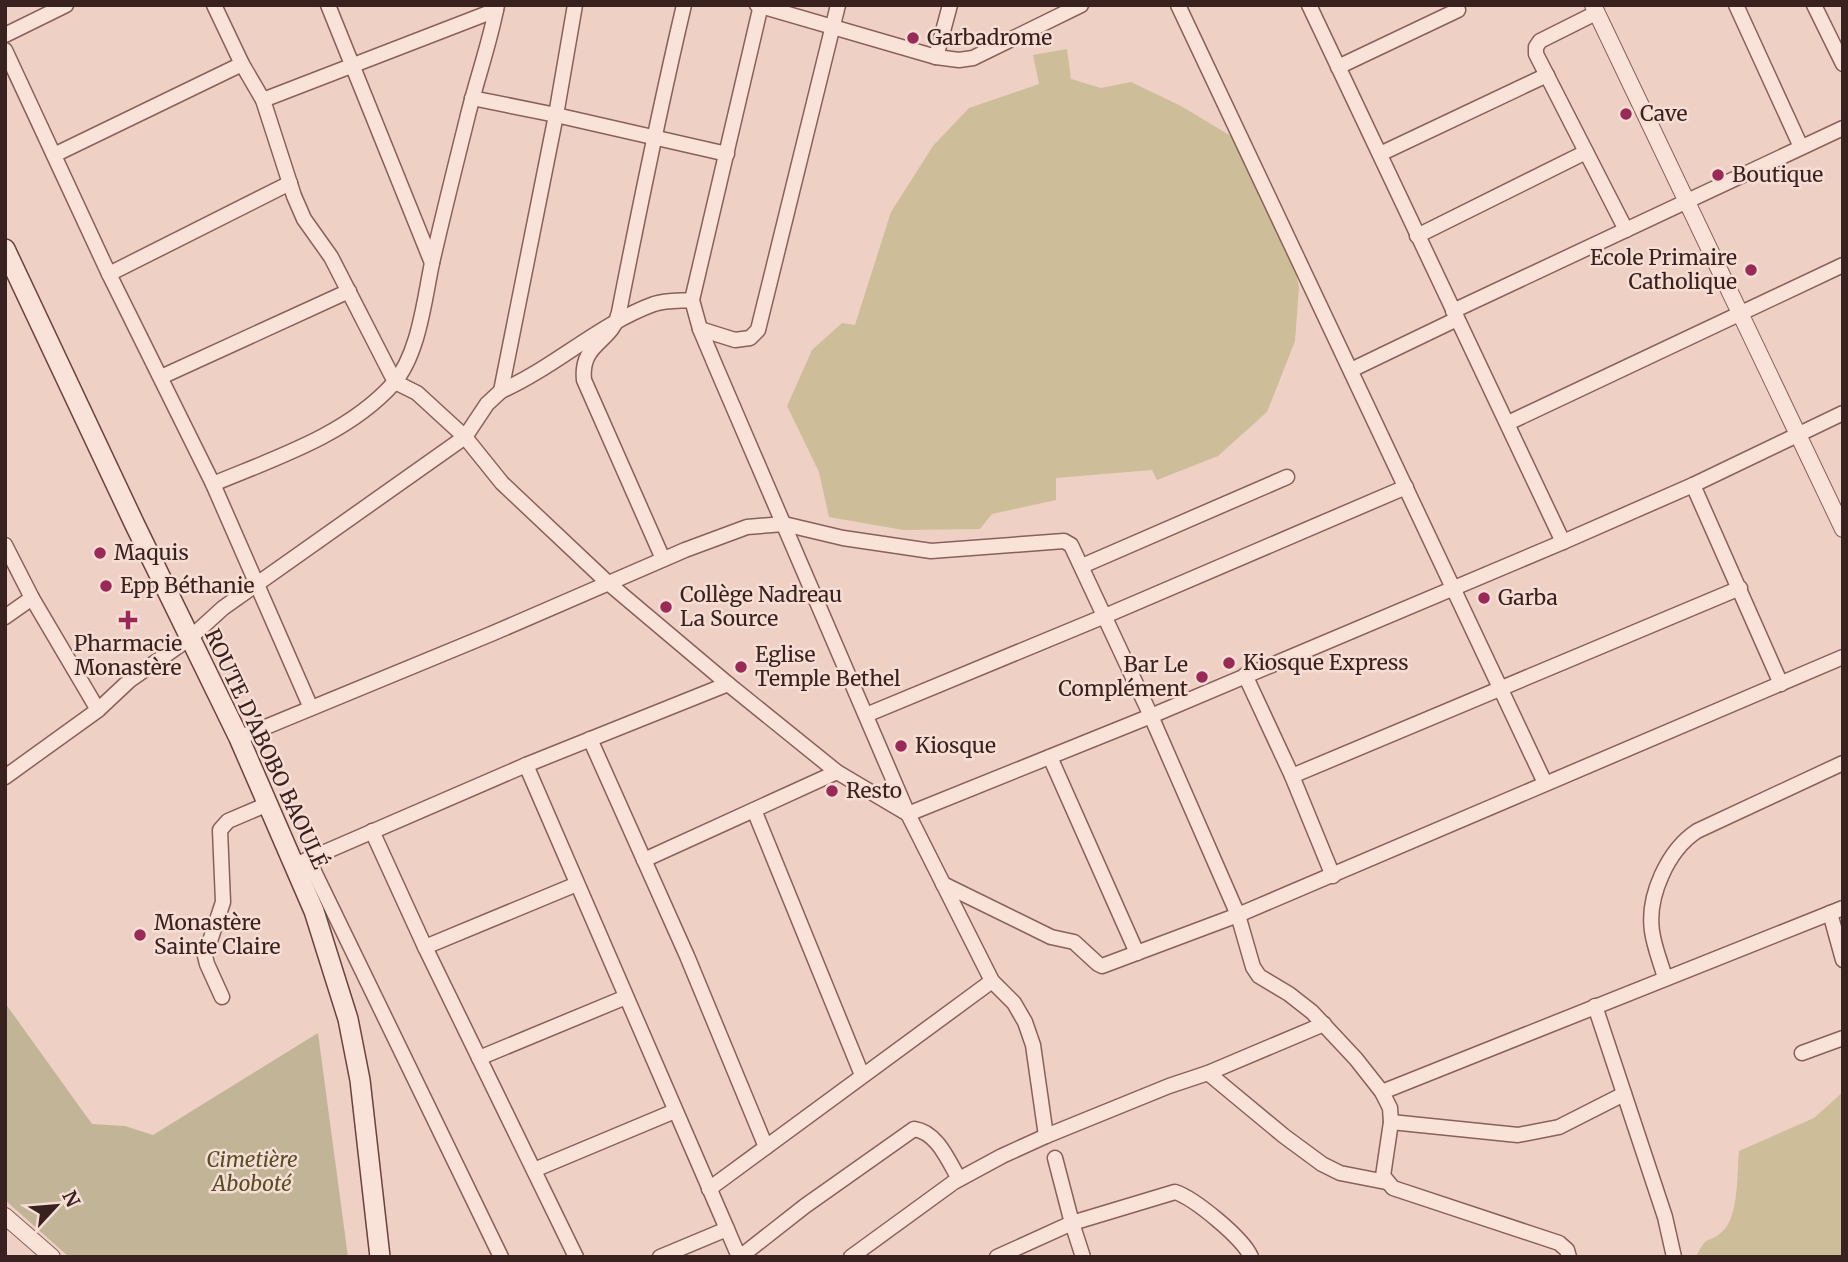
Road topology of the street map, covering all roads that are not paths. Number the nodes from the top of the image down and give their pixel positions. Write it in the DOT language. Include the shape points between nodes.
graph roads {
  1 [pos="66,5"];
  2 [pos="214,5"];
  3 [pos="328,5"];
  4 [pos="575,5"];
  5 [pos="684,5"];
  6 [pos="838,5"];
  7 [pos="950,5"];
  8 [pos="1082,5"];
  9 [pos="1178,5"];
  10 [pos="1309,5"];
  11 [pos="1736,5"];
  12 [pos="1815,5"];
  13 [pos="760,6"];
  14 [pos="496,8"];
  15 [pos="1595,9"];
  16 [pos="1458,10"];
  17 [pos="1058,11"];
  18 [pos="832,26"];
  19 [pos="5,35"];
  20 [pos="5,50"];
  21 [pos="936,57"];
  22 [pos="242,64"];
  23 [pos="1843,64"];
  24 [pos="353,67"];
  25 [pos="1338,67"];
  26 [pos="1546,75"];
  27 [pos="472,98"];
  28 [pos="263,100"];
  29 [pos="556,115"];
  30 [pos="1843,128"];
  31 [pos="654,137"];
  32 [pos="1801,146"];
  33 [pos="1587,152"];
  34 [pos="727,154"];
  35 [pos="1380,154"];
  36 [pos="54,155"];
  37 [pos="290,183"];
  38 [pos="1686,202"];
  39 [pos="1626,230"];
  40 [pos="1418,236"];
  41 [pos="5,249"];
  42 [pos="432,263"];
  43 [pos="1843,265"];
  44 [pos="109,274"];
  45 [pos="349,291"];
  46 [pos="692,300"];
  47 [pos="1739,314"];
  48 [pos="1455,315"];
  49 [pos="617,321"];
  50 [pos="700,329"];
  51 [pos="1351,370"];
  52 [pos="161,377"];
  53 [pos="395,382"];
  54 [pos="501,391"];
  55 [pos="1843,413"];
  56 [pos="1508,423"];
  57 [pos="1798,435"];
  58 [pos="465,438"];
  59 [pos="1287,477"];
  60 [pos="213,484"];
  61 [pos="1693,485"];
  62 [pos="1406,487"];
  63 [pos="784,524"];
  64 [pos="1843,529"];
  65 [pos="1563,542"];
  66 [pos="5,545"];
  67 [pos="663,559"];
  68 [pos="1082,566"];
  69 [pos="607,582"];
  70 [pos="255,585"];
  71 [pos="1454,586"];
  72 [pos="1740,589"];
  73 [pos="32,598"];
  74 [pos="1105,616"];
  75 [pos="5,617"];
  76 [pos="190,638"];
  77 [pos="1843,657"];
  78 [pos="1245,675"];
  79 [pos="727,684"];
  80 [pos="1782,684"];
  81 [pos="1502,688"];
  82 [pos="311,708"];
  83 [pos="98,710"];
  84 [pos="866,715"];
  85 [pos="1151,716"];
  86 [pos="239,738"];
  87 [pos="590,739"];
  88 [pos="1050,757"];
  89 [pos="1843,763"];
  90 [pos="526,765"];
  91 [pos="837,772"];
  92 [pos="5,776"];
  93 [pos="1292,776"];
  94 [pos="1545,783"];
  95 [pos="268,804"];
  96 [pos="754,810"];
  97 [pos="908,814"];
  98 [pos="372,831"];
  99 [pos="644,860"];
  100 [pos="302,862"];
  101 [pos="1333,876"];
  102 [pos="577,884"];
  103 [pos="943,884"];
  104 [pos="1836,911"];
  105 [pos="1238,915"];
  106 [pos="425,947"];
  107 [pos="1137,953"];
  108 [pos="1843,960"];
  109 [pos="1665,978"];
  110 [pos="992,981"];
  111 [pos="222,997"];
  112 [pos="626,997"];
  113 [pos="1595,1006"];
  114 [pos="1324,1024"];
  115 [pos="1843,1038"];
  116 [pos="1802,1053"];
  117 [pos="479,1058"];
  118 [pos="1208,1073"];
  119 [pos="862,1076"];
  120 [pos="1382,1092"];
  121 [pos="1624,1094"];
  122 [pos="675,1111"];
  123 [pos="1391,1122"];
  124 [pos="1046,1136"];
  125 [pos="766,1146"];
  126 [pos="1055,1157"];
  127 [pos="534,1170"];
  128 [pos="959,1179"];
  129 [pos="1386,1182"];
  130 [pos="709,1189"];
  131 [pos="5,1216"];
  132 [pos="1072,1223"];
  133 [pos="726,1229"];
  134 [pos="52,1257"];
  135 [pos="380,1257"];
  136 [pos="501,1257"];
  137 [pos="576,1257"];
  138 [pos="660,1257"];
  139 [pos="740,1257"];
  140 [pos="851,1257"];
  141 [pos="997,1257"];
  142 [pos="1083,1257"];
  143 [pos="1251,1257"];
  144 [pos="1569,1257"];
  145 [pos="1674,1257"];
  1 -- 19 [label="street"];
  2 -- 22 [label="street"];
  3 -- 24 [label="street"];
  4 -- 29 [label="street"];
  5 -- 31 [label="street"];
  6 -- 18 [label="street"];
  7 -- 21 [label="street"];
  8 -- 17 [label="street"];
  9 -- 51 [label="street"];
  10 -- 25 [label="street"];
  11 -- 32 [label="street"];
  12 -- 23 [label="street"];
  13 -- 18 [label="street"];
  13 -- 34 [label="street"];
  14 -- 24 [label="street"];
  14 -- 27 [label="street"];
  15 -- 26 [label="street" via="1540,41 1536,54"];
  15 -- 38 [label="street"];
  16 -- 25 [label="street"];
  17 -- 21 [label="street" via="973,58"];
  18 -- 21 [label="street"];
  18 -- 50 [label="street" via="758,330 750,338 735,340"];
  20 -- 36 [label="street"];
  22 -- 28 [label="street"];
  22 -- 36 [label="street"];
  24 -- 28 [label="street"];
  24 -- 42 [label="street"];
  25 -- 35 [label="street"];
  26 -- 33 [label="street"];
  26 -- 35 [label="street"];
  27 -- 29 [label="street"];
  27 -- 42 [label="street"];
  28 -- 37 [label="street"];
  29 -- 31 [label="street"];
  29 -- 54 [label="street"];
  30 -- 32 [label="street"];
  31 -- 34 [label="street"];
  31 -- 49 [label="street"];
  32 -- 38 [label="street"];
  33 -- 39 [label="street"];
  33 -- 40 [label="street"];
  34 -- 46 [label="street"];
  35 -- 40 [label="street"];
  36 -- 44 [label="street"];
  37 -- 44 [label="street"];
  37 -- 45 [label="street" via="304,219"];
  38 -- 39 [label="street"];
  38 -- 47 [label="street"];
  39 -- 48 [label="street"];
  40 -- 48 [label="street"];
  41 -- 76 [label="main road, ROUTE D'ABOBO BAOULÉ"];
  42 -- 53 [label="street" via="422,317"];
  43 -- 47 [label="street"];
  44 -- 52 [label="street"];
  45 -- 52 [label="street"];
  45 -- 53 [label="street"];
  46 -- 49 [label="street" via="654,304"];
  46 -- 50 [label="street"];
  47 -- 56 [label="street"];
  47 -- 57 [label="street"];
  48 -- 51 [label="street"];
  48 -- 56 [label="street"];
  49 -- 54 [label="street" via="532,377"];
  49 -- 67 [label="street" via="586,355 584,380"];
  50 -- 63 [label="street"];
  51 -- 62 [label="street"];
  52 -- 60 [label="street"];
  53 -- 58 [label="street" via="417,393"];
  53 -- 60 [label="street" via="338,427"];
  54 -- 58 [label="street"];
  55 -- 57 [label="street"];
  56 -- 65 [label="street"];
  57 -- 61 [label="street"];
  57 -- 64 [label="street"];
  58 -- 69 [label="street" via="502,483"];
  58 -- 70 [label="street"];
  59 -- 68 [label="street"];
  60 -- 70 [label="street"];
  61 -- 65 [label="street"];
  61 -- 72 [label="street"];
  62 -- 71 [label="street"];
  62 -- 74 [label="street"];
  63 -- 67 [label="street" via="724,533"];
  63 -- 68 [label="street" via="931,551 1065,541"];
  63 -- 84 [label="street"];
  65 -- 71 [label="street"];
  66 -- 73 [label="street"];
  67 -- 69 [label="street"];
  68 -- 74 [label="street"];
  69 -- 79 [label="street"];
  69 -- 82 [label="street"];
  70 -- 76 [label="street"];
  70 -- 82 [label="street"];
  71 -- 78 [label="street"];
  71 -- 81 [label="street"];
  72 -- 80 [label="street"];
  72 -- 81 [label="street"];
  73 -- 75 [label="street"];
  73 -- 83 [label="street"];
  74 -- 84 [label="street"];
  74 -- 85 [label="street"];
  76 -- 83 [label="street" via="130,680"];
  76 -- 86 [label="main road, ROUTE D'ABOBO BAOULÉ"];
  77 -- 80 [label="street"];
  78 -- 85 [label="street"];
  78 -- 93 [label="street"];
  79 -- 87 [label="street"];
  79 -- 91 [label="street"];
  80 -- 94 [label="street"];
  81 -- 93 [label="street"];
  81 -- 94 [label="street"];
  82 -- 86 [label="street"];
  83 -- 92 [label="street"];
  84 -- 97 [label="street"];
  85 -- 88 [label="street"];
  85 -- 105 [label="street"];
  86 -- 95 [label="main road, ROUTE D'ABOBO BAOULÉ"];
  87 -- 90 [label="street"];
  87 -- 99 [label="street"];
  88 -- 97 [label="street"];
  88 -- 107 [label="street"];
  89 -- 109 [label="street" via="1697,831 1680,845 1652,906 1652,931"];
  90 -- 98 [label="street"];
  90 -- 102 [label="street"];
  91 -- 96 [label="street"];
  91 -- 97 [label="street"];
  93 -- 101 [label="street"];
  94 -- 101 [label="street"];
  95 -- 100 [label="main road, ROUTE D'ABOBO BAOULÉ"];
  95 -- 111 [label="street" via="228,821 220,830 223,902 205,956"];
  96 -- 99 [label="street"];
  96 -- 119 [label="street"];
  97 -- 103 [label="street"];
  98 -- 100 [label="street"];
  98 -- 106 [label="street"];
  99 -- 125 [label="street"];
  100 -- 135 [label="main road, ROUTE D'ABOBO BAOULÉ" via="348,1019 360,1080"];
  100 -- 136 [label="street"];
  101 -- 105 [label="street"];
  102 -- 106 [label="street"];
  102 -- 112 [label="street"];
  103 -- 107 [label="street" via="1051,937 1074,942 1102,966"];
  103 -- 110 [label="street"];
  104 -- 108 [label="street"];
  104 -- 109 [label="street"];
  105 -- 107 [label="street"];
  105 -- 114 [label="street" via="1259,976"];
  106 -- 117 [label="street"];
  109 -- 113 [label="street"];
  110 -- 119 [label="street"];
  110 -- 124 [label="street" via="1014,1003 1033,1045"];
  112 -- 117 [label="street"];
  112 -- 122 [label="street"];
  113 -- 120 [label="street"];
  113 -- 121 [label="street"];
  114 -- 118 [label="street"];
  114 -- 120 [label="street"];
  115 -- 116 [label="street"];
  117 -- 127 [label="street"];
  118 -- 124 [label="street"];
  118 -- 129 [label="street" via="1322,1164 1340,1173"];
  119 -- 125 [label="street"];
  120 -- 123 [label="street"];
  121 -- 123 [label="street" via="1559,1127 1518,1135"];
  121 -- 145 [label="street"];
  122 -- 127 [label="street"];
  122 -- 130 [label="street"];
  123 -- 129 [label="street"];
  124 -- 128 [label="street"];
  125 -- 130 [label="street"];
  126 -- 132 [label="street"];
  127 -- 137 [label="street"];
  128 -- 139 [label="street" via="930,1135 914,1129"];
  128 -- 140 [label="street"];
  129 -- 144 [label="street" via="1559,1243"];
  130 -- 133 [label="street"];
  131 -- 134 [label="street"];
  132 -- 141 [label="street"];
  132 -- 142 [label="street"];
  132 -- 143 [label="street" via="1175,1192 1189,1198 1241,1242"];
  133 -- 138 [label="street"];
  133 -- 139 [label="street"];
}
